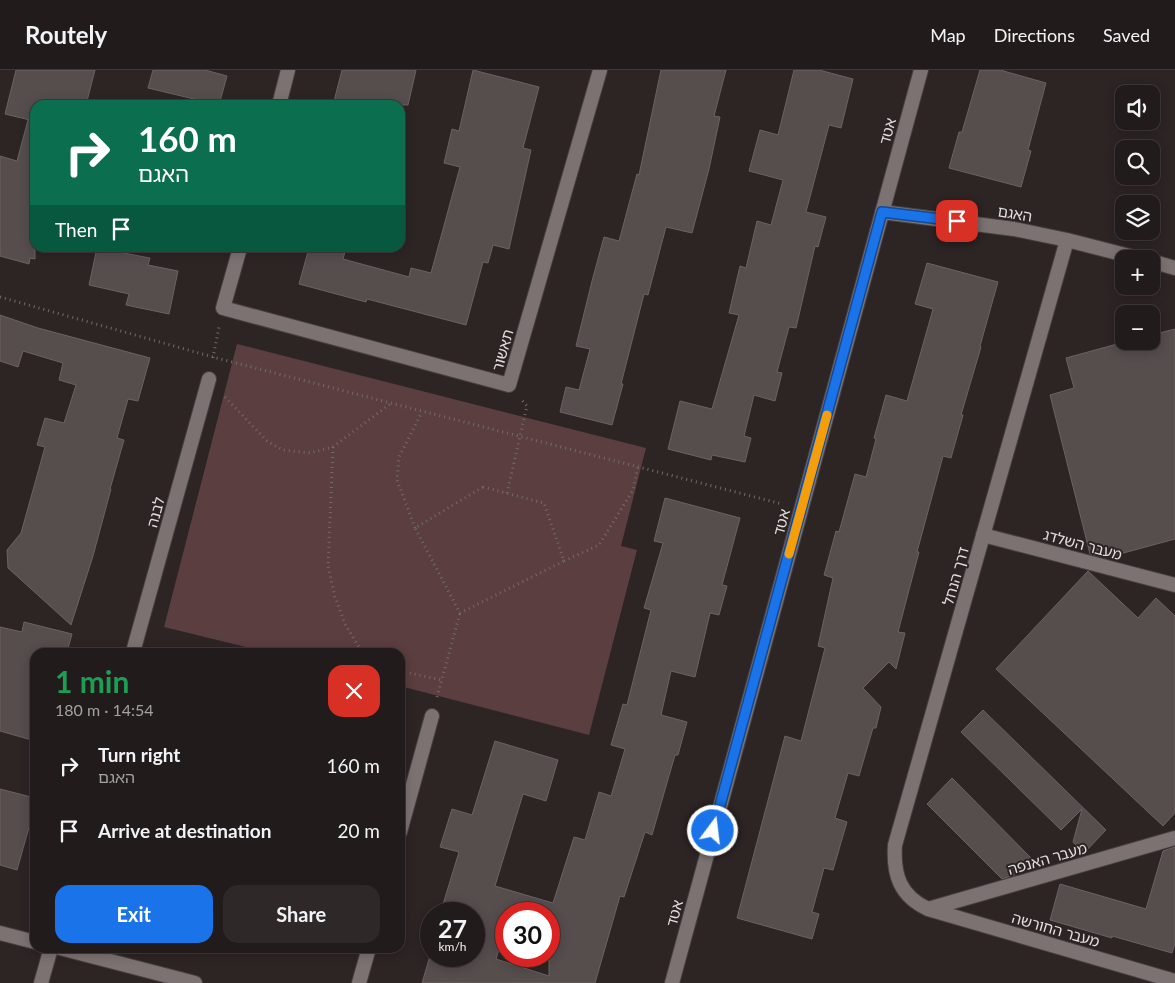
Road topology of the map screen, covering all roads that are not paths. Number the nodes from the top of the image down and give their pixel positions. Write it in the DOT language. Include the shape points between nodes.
graph roads {
  1 [pos="288,70"];
  2 [pos="600,70"];
  3 [pos="921,70"];
  4 [pos="280,100"];
  5 [pos="882,212"];
  6 [pos="1067,240"];
  7 [pos="239,252"];
  8 [pos="1115,252"];
  9 [pos="1160,264"];
  10 [pos="1175,268"];
  11 [pos="209,379"];
  12 [pos="983,535"];
  13 [pos="1175,585"];
  14 [pos="134,648"];
  15 [pos="432,716"];
  16 [pos="405,814"];
  17 [pos="1175,838"];
  18 [pos="928,909"];
  19 [pos="0,933"];
  20 [pos="30,941"];
  21 [pos="50,953"];
  22 [pos="79,953"];
  23 [pos="368,953"];
  24 [pos="1175,981"];
  25 [pos="42,983"];
  26 [pos="195,983"];
  27 [pos="359,983"];
  28 [pos="672,983"];
  1 -- 4 [label="street"];
  2 -- 7 [label="street, תאשור" via="509,385 223,308"];
  3 -- 5 [label="street, אטד"];
  5 -- 6 [label="street, האגם" via="1014,228"];
  5 -- 28 [label="street, אטד"];
  6 -- 8 [label="street, האגם"];
  6 -- 12 [label="street, דרך הנחל"];
  9 -- 10 [label="street"];
  11 -- 14 [label="street, לבנה"];
  12 -- 13 [label="street, מעבר השלדג"];
  12 -- 18 [label="street, דרך הנחל" via="895,845 894,864 899,882 910,898"];
  15 -- 16 [label="street"];
  17 -- 18 [label="street, מעבר האנפה"];
  18 -- 24 [label="street, מעבר החורשה"];
  19 -- 20 [label="street"];
  21 -- 25 [label="street"];
  22 -- 26 [label="street"];
  23 -- 27 [label="street"];
}
